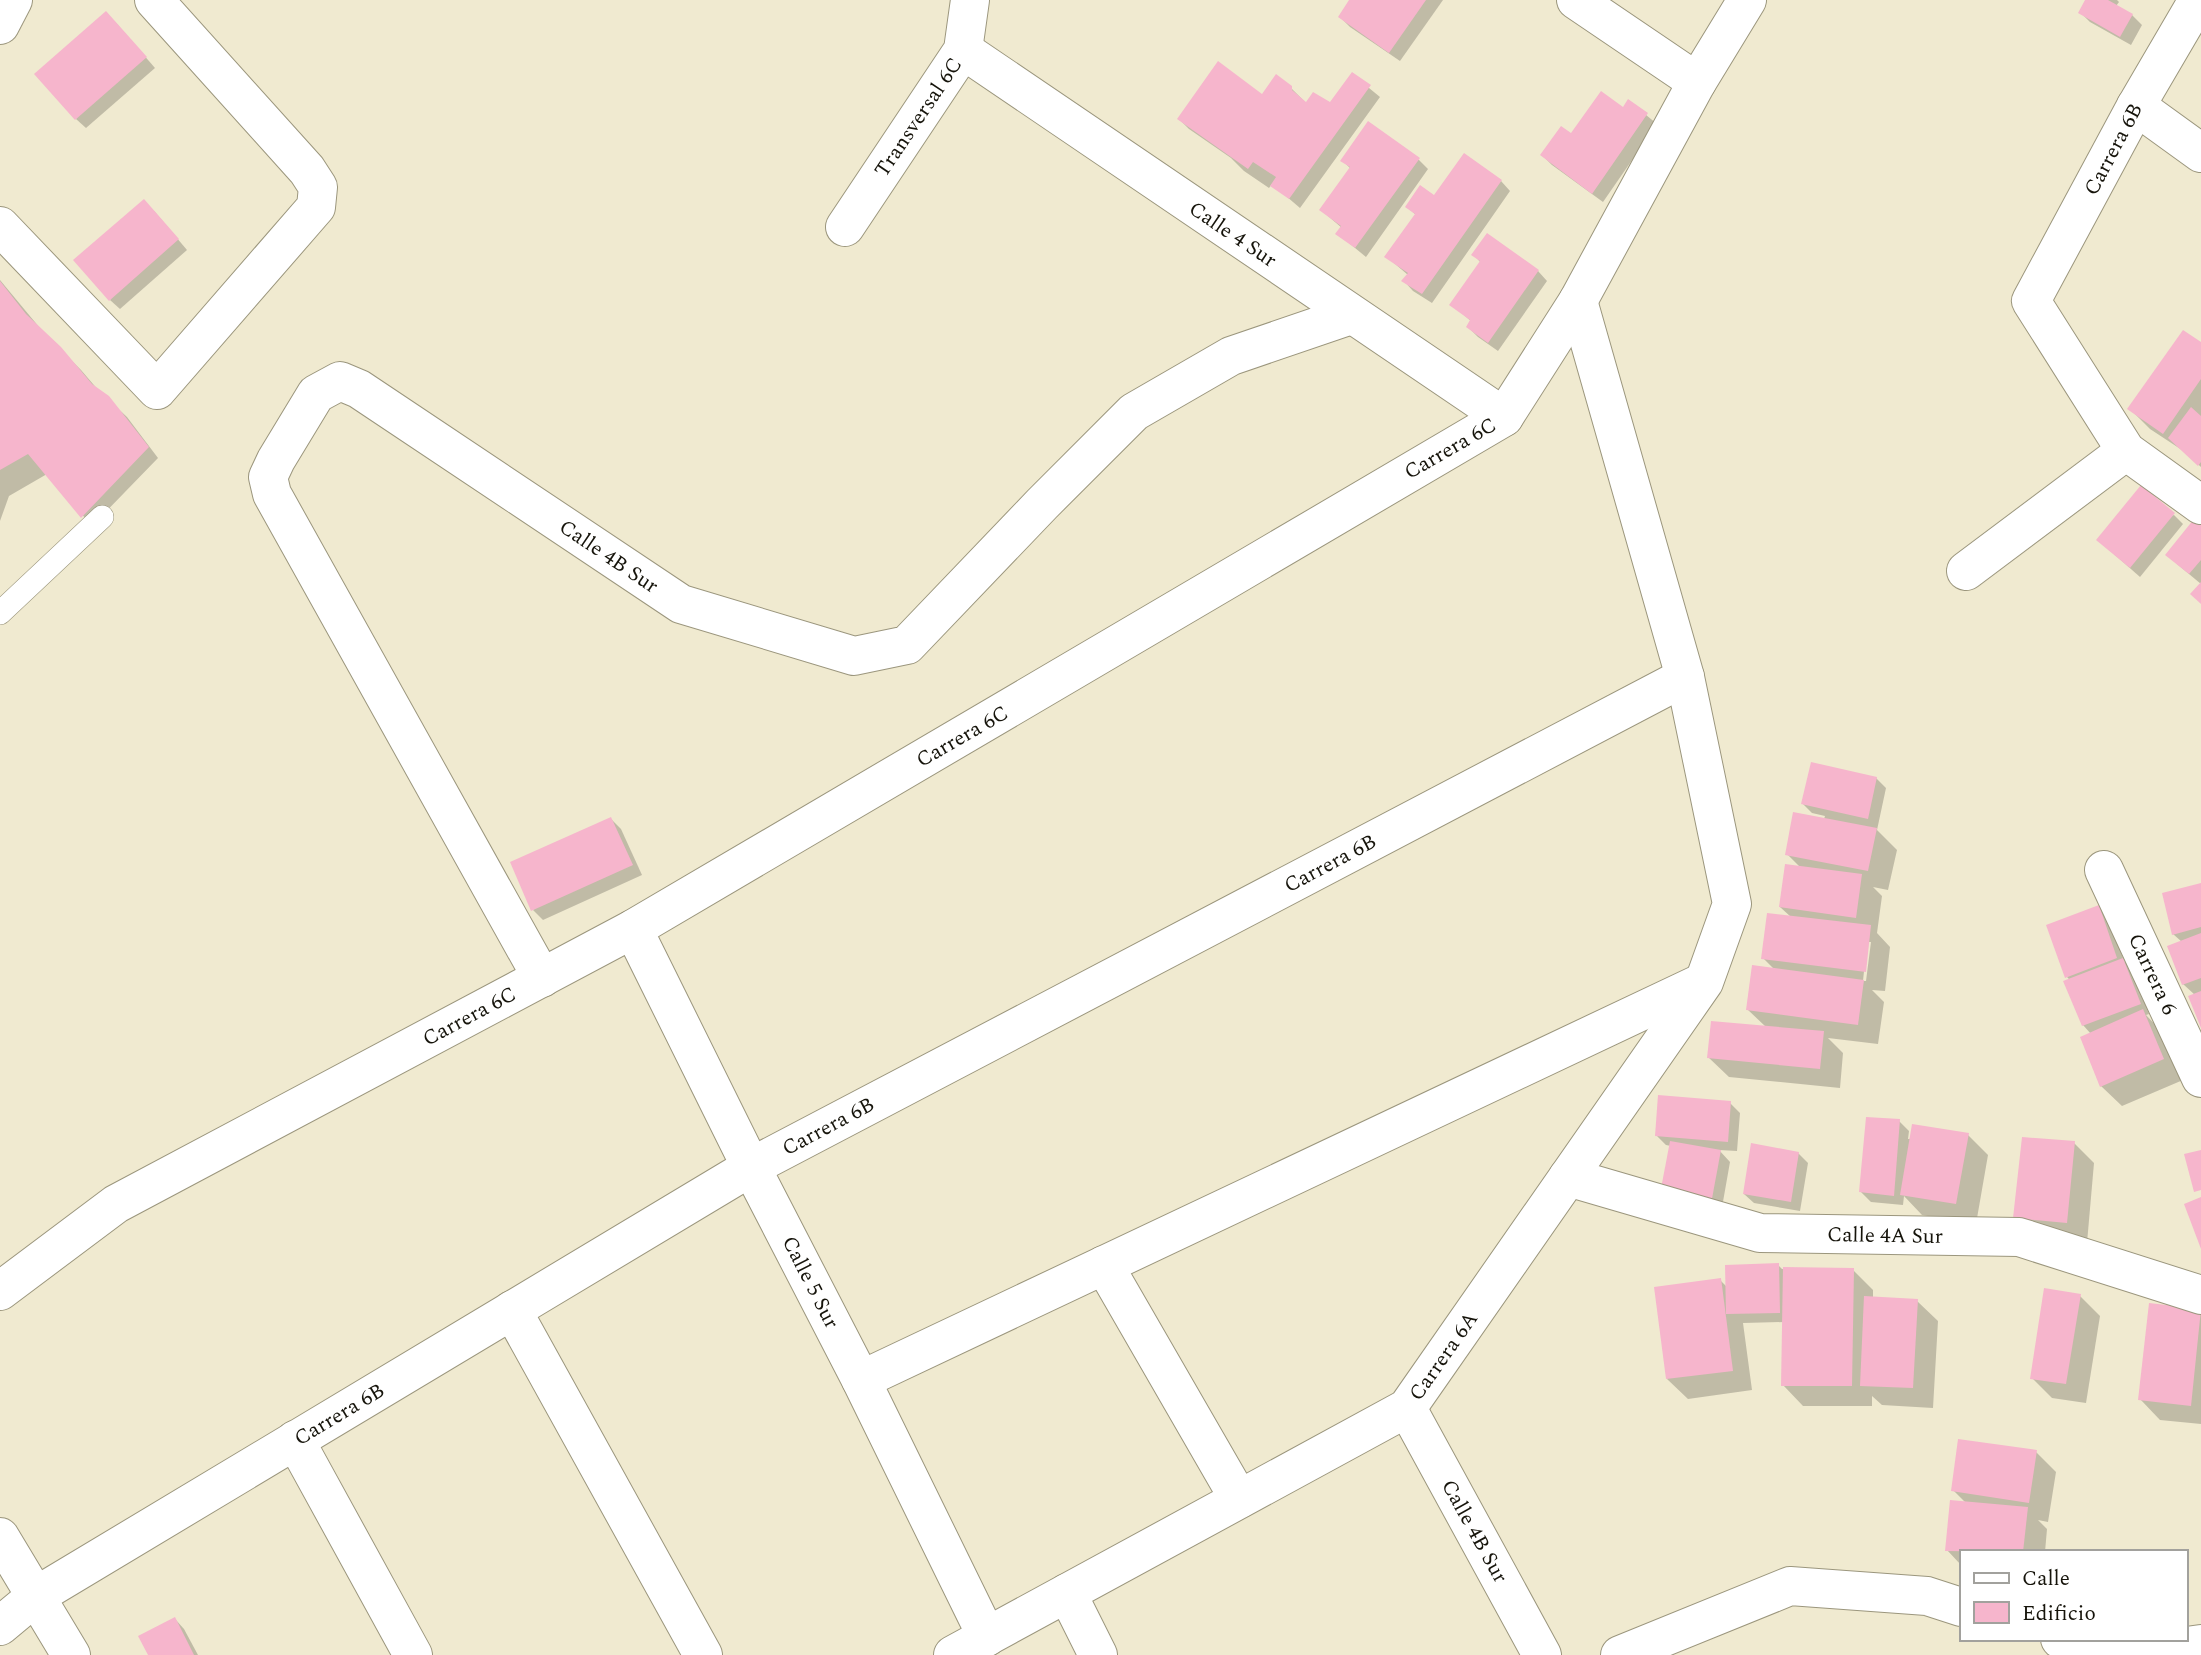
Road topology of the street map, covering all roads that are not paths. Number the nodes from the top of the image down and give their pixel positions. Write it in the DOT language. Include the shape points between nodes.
graph roads {
  1 [pos="13,0"];
  2 [pos="154,0"];
  3 [pos="970,0"];
  4 [pos="1576,0"];
  5 [pos="1747,0"];
  6 [pos="2198,0"];
  7 [pos="0,24"];
  8 [pos="963,50"];
  9 [pos="1698,82"];
  10 [pos="2136,106"];
  11 [pos="2201,153"];
  12 [pos="0,226"];
  13 [pos="845,227"];
  14 [pos="1578,301"];
  15 [pos="1352,315"];
  16 [pos="1504,417"];
  17 [pos="2126,451"];
  18 [pos="2201,505"];
  19 [pos="103,517"];
  20 [pos="1966,571"];
  21 [pos="0,613"];
  22 [pos="1685,677"];
  23 [pos="2104,870"];
  24 [pos="633,929"];
  25 [pos="542,978"];
  26 [pos="1704,982"];
  27 [pos="2201,1078"];
  28 [pos="751,1167"];
  29 [pos="1568,1177"];
  30 [pos="1104,1265"];
  31 [pos="0,1291"];
  32 [pos="2201,1295"];
  33 [pos="512,1310"];
  34 [pos="861,1380"];
  35 [pos="1407,1408"];
  36 [pos="295,1440"];
  37 [pos="1238,1499"];
  38 [pos="0,1537"];
  39 [pos="1067,1593"];
  40 [pos="36,1596"];
  41 [pos="1960,1607"];
  42 [pos="0,1626"];
  43 [pos="987,1637"];
  44 [pos="2066,1641"];
  45 [pos="2201,1644"];
  46 [pos="72,1655"];
  47 [pos="413,1655"];
  48 [pos="703,1655"];
  49 [pos="953,1655"];
  50 [pos="1098,1655"];
  51 [pos="1542,1655"];
  52 [pos="1620,1655"];
  53 [pos="2109,1655"];
  54 [pos="2122,1655"];
  1 -- 7 [label="street"];
  2 -- 12 [label="street" via="307,170 317,187 316,207 157,390"];
  3 -- 8 [label="street, Transversal 6C"];
  4 -- 9 [label="street"];
  5 -- 9 [label="street, Carrera 6C"];
  6 -- 10 [label="street, Carrera 6B"];
  8 -- 13 [label="street, Transversal 6C"];
  8 -- 15 [label="street, Calle 4 Sur"];
  9 -- 14 [label="street, Carrera 6C"];
  10 -- 11 [label="street"];
  10 -- 17 [label="street, Carrera 6B" via="2031,301"];
  14 -- 16 [label="street, Carrera 6C"];
  14 -- 22 [label="street"];
  15 -- 16 [label="street, Calle 4 Sur"];
  15 -- 25 [label="street, Calle 4B Sur" via="1231,356 1134,412 907,645 853,656 681,604 359,389 340,381 316,394 268,477 272,494"];
  16 -- 24 [label="street, Carrera 6C"];
  17 -- 18 [label="street"];
  17 -- 20 [label="street"];
  19 -- 21 [label="lane"];
  22 -- 26 [label="street, Carrera 6A" via="1732,904"];
  22 -- 28 [label="street, Carrera 6B"];
  23 -- 27 [label="street, Carrera 6"];
  24 -- 25 [label="street, Carrera 6C"];
  24 -- 28 [label="street, Calle 5 Sur"];
  25 -- 31 [label="street, Carrera 6C" via="117,1204"];
  26 -- 29 [label="street, Carrera 6A"];
  26 -- 30 [label="street"];
  28 -- 33 [label="street, Carrera 6B"];
  28 -- 34 [label="street, Calle 5 Sur"];
  29 -- 32 [label="street, Calle 4A Sur" via="1760,1233 2019,1237"];
  29 -- 35 [label="street, Carrera 6A"];
  30 -- 34 [label="street"];
  30 -- 37 [label="street"];
  33 -- 36 [label="street, Carrera 6B"];
  33 -- 48 [label="street"];
  34 -- 43 [label="street, Calle 5 Sur"];
  35 -- 37 [label="street, Carrera 6A"];
  35 -- 51 [label="street, Calle 4B Sur"];
  36 -- 40 [label="street, Carrera 6B"];
  36 -- 47 [label="street"];
  37 -- 39 [label="street, Carrera 6A"];
  38 -- 40 [label="street"];
  39 -- 43 [label="street, Carrera 6A"];
  39 -- 50 [label="street"];
  40 -- 42 [label="street, Carrera 6B"];
  40 -- 46 [label="street"];
  41 -- 52 [label="street" via="1927,1596 1790,1587"];
  43 -- 49 [label="street, Carrera 6A"];
  44 -- 53 [label="street"];
  45 -- 54 [label="street"];
}
